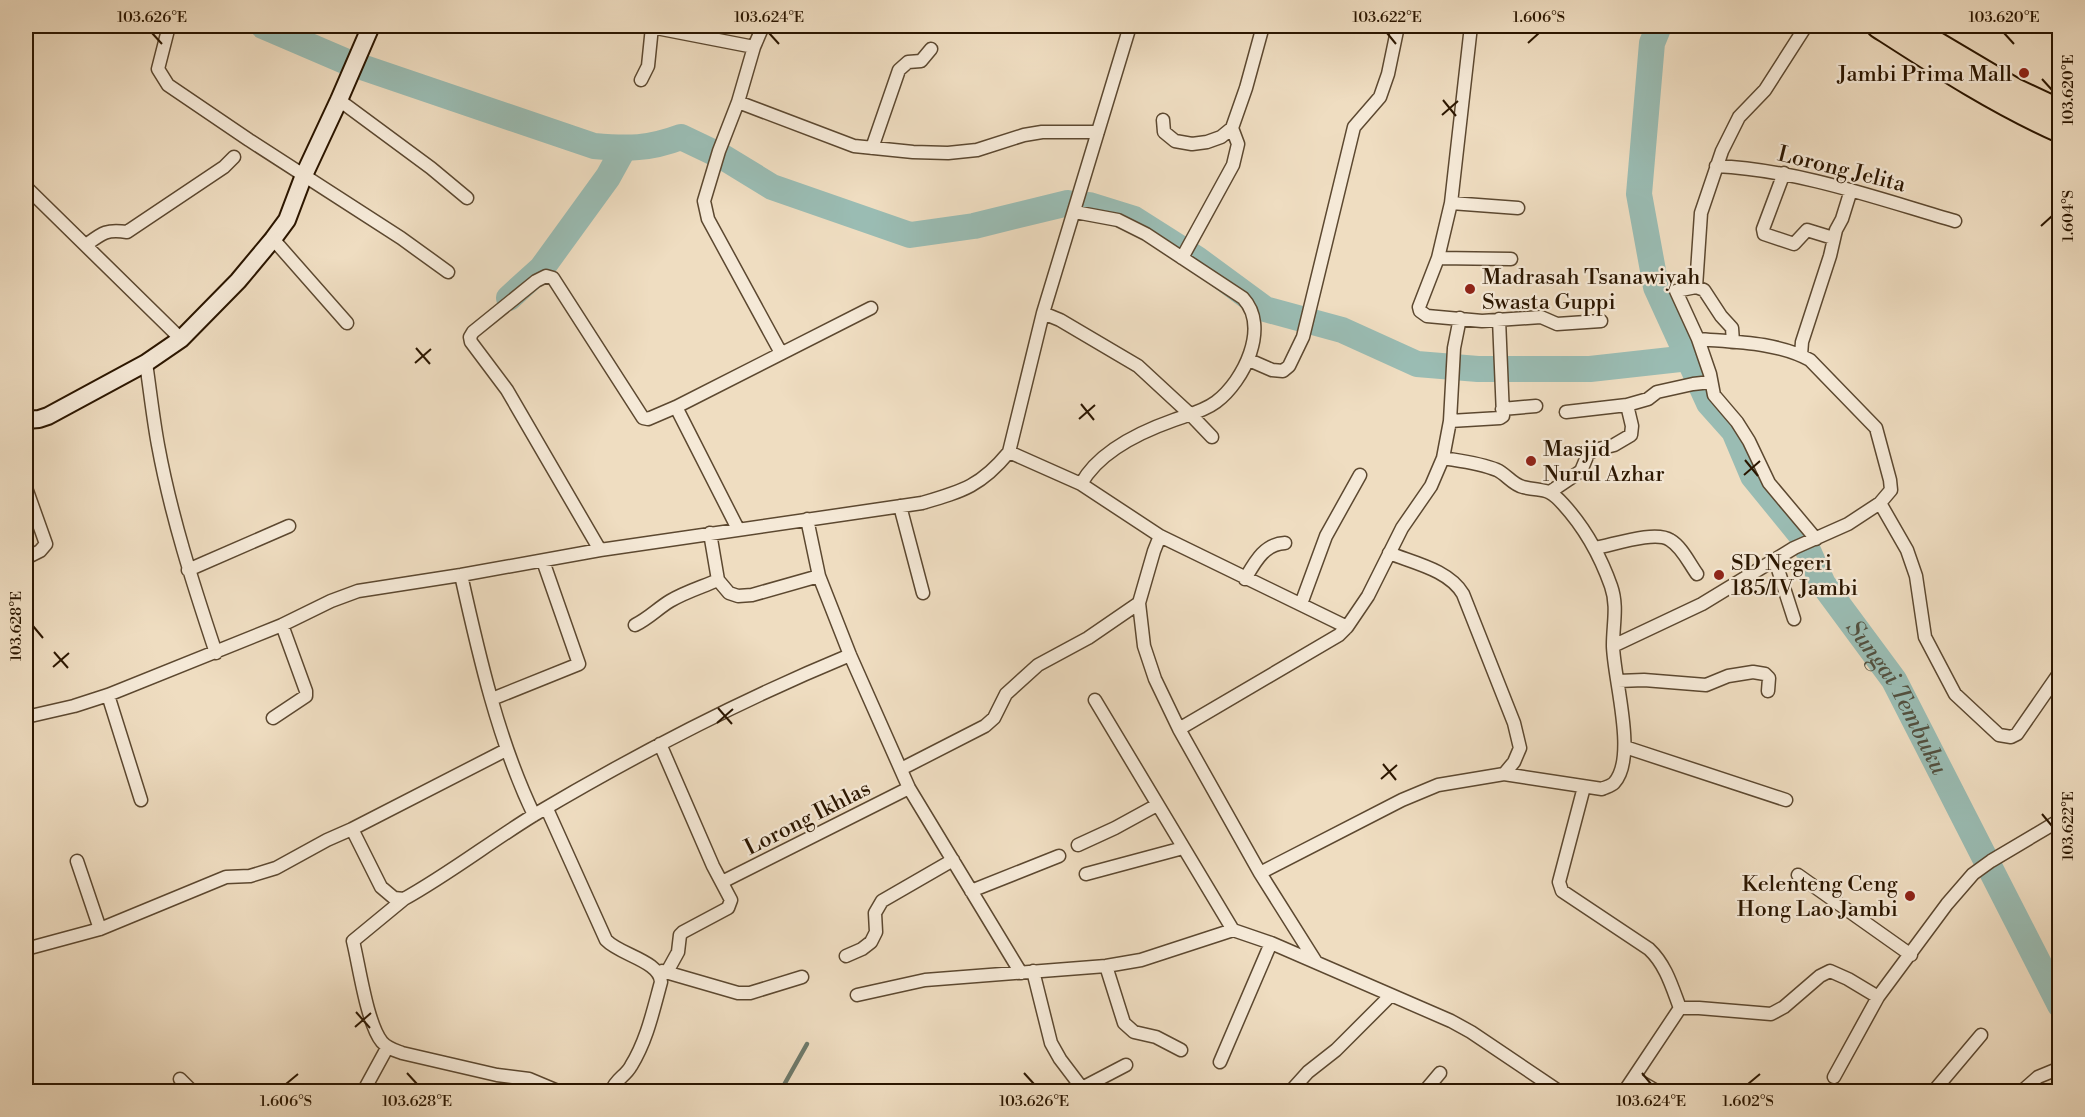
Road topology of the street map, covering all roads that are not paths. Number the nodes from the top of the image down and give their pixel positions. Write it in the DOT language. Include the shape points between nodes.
graph roads {
  1 [pos="169,26"];
  2 [pos="371,26"];
  3 [pos="649,26"];
  4 [pos="763,26"];
  5 [pos="1130,26"];
  6 [pos="1263,26"];
  7 [pos="1398,26"];
  8 [pos="1471,26"];
  9 [pos="1806,26"];
  10 [pos="1878,26"];
  11 [pos="1907,26"];
  12 [pos="754,47"];
  13 [pos="931,49"];
  14 [pos="641,80"];
  15 [pos="339,100"];
  16 [pos="738,102"];
  17 [pos="2060,111"];
  18 [pos="1163,120"];
  19 [pos="1232,128"];
  20 [pos="2060,131"];
  21 [pos="1098,132"];
  22 [pos="872,148"];
  23 [pos="234,157"];
  24 [pos="1716,166"];
  25 [pos="1784,173"];
  26 [pos="304,175"];
  27 [pos="26,187"];
  28 [pos="1851,190"];
  29 [pos="467,198"];
  30 [pos="1451,203"];
  31 [pos="1518,208"];
  32 [pos="1076,212"];
  33 [pos="1955,220"];
  34 [pos="1833,238"];
  35 [pos="273,239"];
  36 [pos="86,245"];
  37 [pos="1183,257"];
  38 [pos="1438,258"];
  39 [pos="1511,259"];
  40 [pos="448,272"];
  41 [pos="1696,288"];
  42 [pos="872,308"];
  43 [pos="1044,313"];
  44 [pos="1460,318"];
  45 [pos="1499,319"];
  46 [pos="1601,321"];
  47 [pos="347,323"];
  48 [pos="181,339"];
  49 [pos="1698,339"];
  50 [pos="1733,342"];
  51 [pos="781,353"];
  52 [pos="1801,355"];
  53 [pos="1249,360"];
  54 [pos="146,363"];
  55 [pos="1709,382"];
  56 [pos="1627,405"];
  57 [pos="1536,406"];
  58 [pos="676,407"];
  59 [pos="1502,409"];
  60 [pos="1566,412"];
  61 [pos="1191,414"];
  62 [pos="26,420"];
  63 [pos="1450,421"];
  64 [pos="1212,437"];
  65 [pos="1010,452"];
  66 [pos="1443,458"];
  67 [pos="1360,475"];
  68 [pos="1081,484"];
  69 [pos="26,488"];
  70 [pos="1550,492"];
  71 [pos="1880,503"];
  72 [pos="900,506"];
  73 [pos="807,519"];
  74 [pos="289,526"];
  75 [pos="738,529"];
  76 [pos="711,533"];
  77 [pos="1161,536"];
  78 [pos="1812,540"];
  79 [pos="1285,543"];
  80 [pos="1595,548"];
  81 [pos="600,550"];
  82 [pos="1389,553"];
  83 [pos="26,558"];
  84 [pos="1775,560"];
  85 [pos="543,561"];
  86 [pos="188,570"];
  87 [pos="1697,574"];
  88 [pos="461,575"];
  89 [pos="819,576"];
  90 [pos="1245,579"];
  91 [pos="718,580"];
  92 [pos="923,593"];
  93 [pos="1139,603"];
  94 [pos="1301,604"];
  95 [pos="1794,619"];
  96 [pos="282,625"];
  97 [pos="635,625"];
  98 [pos="1347,627"];
  99 [pos="1613,646"];
  100 [pos="216,652"];
  101 [pos="850,655"];
  102 [pos="2060,672"];
  103 [pos="1618,681"];
  104 [pos="1768,691"];
  105 [pos="108,695"];
  106 [pos="492,699"];
  107 [pos="1095,700"];
  108 [pos="26,717"];
  109 [pos="273,718"];
  110 [pos="1179,729"];
  111 [pos="660,744"];
  112 [pos="1625,747"];
  113 [pos="506,750"];
  114 [pos="901,769"];
  115 [pos="1504,774"];
  116 [pos="1584,787"];
  117 [pos="909,788"];
  118 [pos="141,800"];
  119 [pos="1786,800"];
  120 [pos="1157,805"];
  121 [pos="547,808"];
  122 [pos="534,815"];
  123 [pos="2060,820"];
  124 [pos="352,829"];
  125 [pos="1078,845"];
  126 [pos="1183,848"];
  127 [pos="1059,855"];
  128 [pos="953,860"];
  129 [pos="77,861"];
  130 [pos="1260,873"];
  131 [pos="1086,874"];
  132 [pos="1798,875"];
  133 [pos="722,882"];
  134 [pos="971,891"];
  135 [pos="404,900"];
  136 [pos="100,928"];
  137 [pos="1233,930"];
  138 [pos="1271,943"];
  139 [pos="26,949"];
  140 [pos="1911,955"];
  141 [pos="846,956"];
  142 [pos="1316,962"];
  143 [pos="1106,966"];
  144 [pos="662,971"];
  145 [pos="1027,972"];
  146 [pos="802,977"];
  147 [pos="857,995"];
  148 [pos="1391,995"];
  149 [pos="1878,997"];
  150 [pos="1680,1008"];
  151 [pos="1981,1035"];
  152 [pos="387,1048"];
  153 [pos="1181,1050"];
  154 [pos="1220,1062"];
  155 [pos="1126,1065"];
  156 [pos="2060,1068"];
  157 [pos="1440,1073"];
  158 [pos="1834,1077"];
  159 [pos="1634,1078"];
  160 [pos="180,1079"];
  161 [pos="1084,1090"];
  162 [pos="193,1092"];
  163 [pos="363,1092"];
  164 [pos="560,1092"];
  165 [pos="610,1092"];
  166 [pos="1290,1092"];
  167 [pos="1424,1092"];
  168 [pos="1560,1092"];
  169 [pos="1624,1092"];
  170 [pos="1658,1092"];
  171 [pos="1933,1092"];
  172 [pos="2021,1092"];
  1 -- 26 [label="street" via="158,65 164,81"];
  2 -- 15 [label="street"];
  3 -- 12 [label="street"];
  3 -- 14 [label="street" via="648,66"];
  4 -- 12 [label="street"];
  5 -- 21 [label="street"];
  6 -- 19 [label="street"];
  7 -- 53 [label="street" via="1380,97 1354,127 1303,337 1289,366 1283,370 1272,370"];
  8 -- 30 [label="street"];
  9 -- 24 [label="street" via="1766,90 1739,117"];
  10 -- 20 [label="highway" via="2006,106"];
  11 -- 17 [label="highway" via="2015,90"];
  12 -- 16 [label="street"];
  13 -- 22 [label="street" via="921,61 908,62 899,70"];
  15 -- 26 [label="street"];
  15 -- 29 [label="street"];
  16 -- 22 [label="street" via="832,139"];
  16 -- 51 [label="street" via="719,151 704,201 705,212"];
  18 -- 19 [label="street" via="1164,132 1175,141 1192,144 1207,142"];
  19 -- 37 [label="street" via="1238,144 1233,165"];
  21 -- 22 [label="street" via="1042,132 977,150 948,153"];
  21 -- 32 [label="street"];
  23 -- 36 [label="street" via="127,232 103,232"];
  24 -- 25 [label="street, Lorong Jelita"];
  24 -- 41 [label="street" via="1701,213"];
  25 -- 28 [label="street, Lorong Jelita"];
  25 -- 34 [label="street" via="1764,234 1794,244 1807,230"];
  26 -- 35 [label="street" via="287,220"];
  26 -- 40 [label="street"];
  27 -- 36 [label="street"];
  28 -- 33 [label="street, Lorong Jelita"];
  28 -- 34 [label="street"];
  30 -- 31 [label="street"];
  30 -- 38 [label="street"];
  32 -- 37 [label="street" via="1118,220"];
  32 -- 43 [label="street"];
  34 -- 52 [label="street"];
  35 -- 47 [label="street"];
  35 -- 48 [label="street"];
  36 -- 48 [label="street"];
  37 -- 53 [label="street" via="1248,303 1256,327"];
  38 -- 39 [label="street"];
  38 -- 44 [label="street" via="1420,311 1427,316"];
  41 -- 49 [label="street" via="1676,291"];
  41 -- 50 [label="street" via="1704,290 1732,328"];
  42 -- 51 [label="street"];
  43 -- 61 [label="street" via="1138,366"];
  43 -- 65 [label="street"];
  44 -- 45 [label="street"];
  44 -- 63 [label="street"];
  45 -- 46 [label="street" via="1541,317 1557,324"];
  45 -- 59 [label="street"];
  48 -- 54 [label="street"];
  49 -- 50 [label="street"];
  49 -- 55 [label="street"];
  50 -- 52 [label="street"];
  51 -- 58 [label="street"];
  52 -- 71 [label="street" via="1876,428 1891,490"];
  53 -- 61 [label="street" via="1216,403"];
  54 -- 62 [label="street" via="48,416"];
  54 -- 86 [label="street" via="158,444"];
  55 -- 56 [label="street" via="1657,392"];
  55 -- 78 [label="street" via="1714,395 1743,431 1769,483"];
  56 -- 60 [label="street"];
  56 -- 70 [label="street" via="1631,435 1614,446 1588,454 1581,471"];
  57 -- 59 [label="street"];
  58 -- 75 [label="street"];
  58 -- 81 [label="street" via="642,418 549,276 536,281 471,334 471,342 507,390"];
  59 -- 63 [label="street" via="1500,418"];
  61 -- 64 [label="street"];
  61 -- 68 [label="street" via="1151,428 1121,445 1088,470"];
  63 -- 66 [label="street"];
  65 -- 68 [label="street"];
  65 -- 72 [label="street" via="990,473 963,491"];
  66 -- 70 [label="street" via="1486,466 1521,487"];
  66 -- 82 [label="street" via="1431,486"];
  67 -- 94 [label="street" via="1326,536"];
  68 -- 77 [label="street"];
  69 -- 83 [label="street" via="46,544"];
  70 -- 80 [label="street" via="1588,534"];
  71 -- 78 [label="street" via="1848,524"];
  71 -- 102 [label="street" via="1907,550 1916,576 1925,637 1955,694 1986,725 1999,735 2017,734"];
  72 -- 73 [label="street"];
  72 -- 92 [label="street"];
  73 -- 75 [label="street"];
  73 -- 89 [label="street"];
  74 -- 86 [label="street"];
  75 -- 76 [label="street"];
  76 -- 81 [label="street"];
  76 -- 91 [label="street"];
  77 -- 90 [label="street"];
  77 -- 93 [label="street"];
  78 -- 84 [label="street"];
  79 -- 90 [label="street" via="1266,550"];
  80 -- 87 [label="street" via="1646,538 1669,539"];
  80 -- 99 [label="street" via="1614,595"];
  81 -- 85 [label="street"];
  82 -- 98 [label="street"];
  82 -- 115 [label="street" via="1449,578 1463,594 1514,723 1520,748"];
  84 -- 95 [label="street"];
  84 -- 99 [label="street" via="1702,604"];
  85 -- 88 [label="street"];
  85 -- 106 [label="street" via="579,664"];
  86 -- 100 [label="street"];
  88 -- 96 [label="street" via="358,591"];
  88 -- 106 [label="street"];
  89 -- 91 [label="street" via="738,596 729,593"];
  89 -- 101 [label="street"];
  90 -- 94 [label="street"];
  91 -- 97 [label="street" via="683,594"];
  93 -- 110 [label="street" via="1144,646"];
  93 -- 114 [label="street" via="1088,638 1038,665 1006,694 994,718 985,726"];
  94 -- 98 [label="street"];
  96 -- 100 [label="street"];
  96 -- 109 [label="street" via="306,696"];
  98 -- 110 [label="street"];
  99 -- 103 [label="street"];
  100 -- 105 [label="street"];
  101 -- 111 [label="street"];
  101 -- 114 [label="street"];
  103 -- 104 [label="street" via="1706,685 1752,672 1769,678"];
  103 -- 112 [label="street"];
  105 -- 108 [label="street"];
  105 -- 118 [label="street"];
  106 -- 113 [label="street"];
  107 -- 120 [label="street"];
  110 -- 130 [label="street"];
  111 -- 121 [label="street"];
  111 -- 133 [label="street"];
  112 -- 116 [label="street" via="1613,784 1602,789"];
  112 -- 119 [label="street"];
  113 -- 122 [label="street"];
  113 -- 124 [label="street"];
  114 -- 117 [label="street"];
  115 -- 116 [label="street"];
  115 -- 130 [label="street" via="1438,785"];
  116 -- 150 [label="street" via="1559,882 1562,891 1649,949 1664,966"];
  117 -- 128 [label="street"];
  117 -- 133 [label="street, Lorong Ikhlas"];
  120 -- 125 [label="street"];
  120 -- 126 [label="street"];
  121 -- 122 [label="street"];
  121 -- 144 [label="street" via="606,940 616,949"];
  122 -- 135 [label="street"];
  123 -- 140 [label="street" via="1973,874"];
  124 -- 135 [label="street" via="381,887 394,898"];
  124 -- 136 [label="street" via="276,868 250,876 226,877"];
  126 -- 131 [label="street"];
  126 -- 137 [label="street"];
  127 -- 134 [label="street"];
  128 -- 134 [label="street"];
  128 -- 141 [label="street" via="882,901 874,913 876,932 871,942"];
  129 -- 136 [label="street"];
  130 -- 142 [label="street"];
  132 -- 140 [label="street"];
  133 -- 144 [label="street" via="730,905 682,932 678,952"];
  134 -- 145 [label="street"];
  135 -- 152 [label="street" via="353,941 371,1016 379,1040"];
  136 -- 139 [label="street"];
  137 -- 138 [label="street"];
  137 -- 143 [label="street" via="1141,960"];
  138 -- 142 [label="street"];
  138 -- 154 [label="street"];
  140 -- 149 [label="street"];
  142 -- 148 [label="street"];
  143 -- 145 [label="street"];
  143 -- 153 [label="street" via="1124,1023 1134,1032 1156,1037"];
  144 -- 146 [label="street" via="738,993"];
  144 -- 165 [label="street" via="647,1035 632,1065"];
  145 -- 147 [label="street" via="925,980"];
  145 -- 161 [label="street" via="1051,1043"];
  148 -- 166 [label="street"];
  148 -- 168 [label="street" via="1471,1032"];
  149 -- 150 [label="street" via="1830,971 1771,1014"];
  149 -- 158 [label="street"];
  150 -- 159 [label="street"];
  151 -- 171 [label="street"];
  152 -- 163 [label="street"];
  152 -- 164 [label="street" via="497,1075 529,1078"];
  155 -- 161 [label="street"];
  156 -- 172 [label="street" via="2038,1077"];
  157 -- 167 [label="street"];
  159 -- 169 [label="street"];
  159 -- 170 [label="street"];
  160 -- 162 [label="street"];
}
